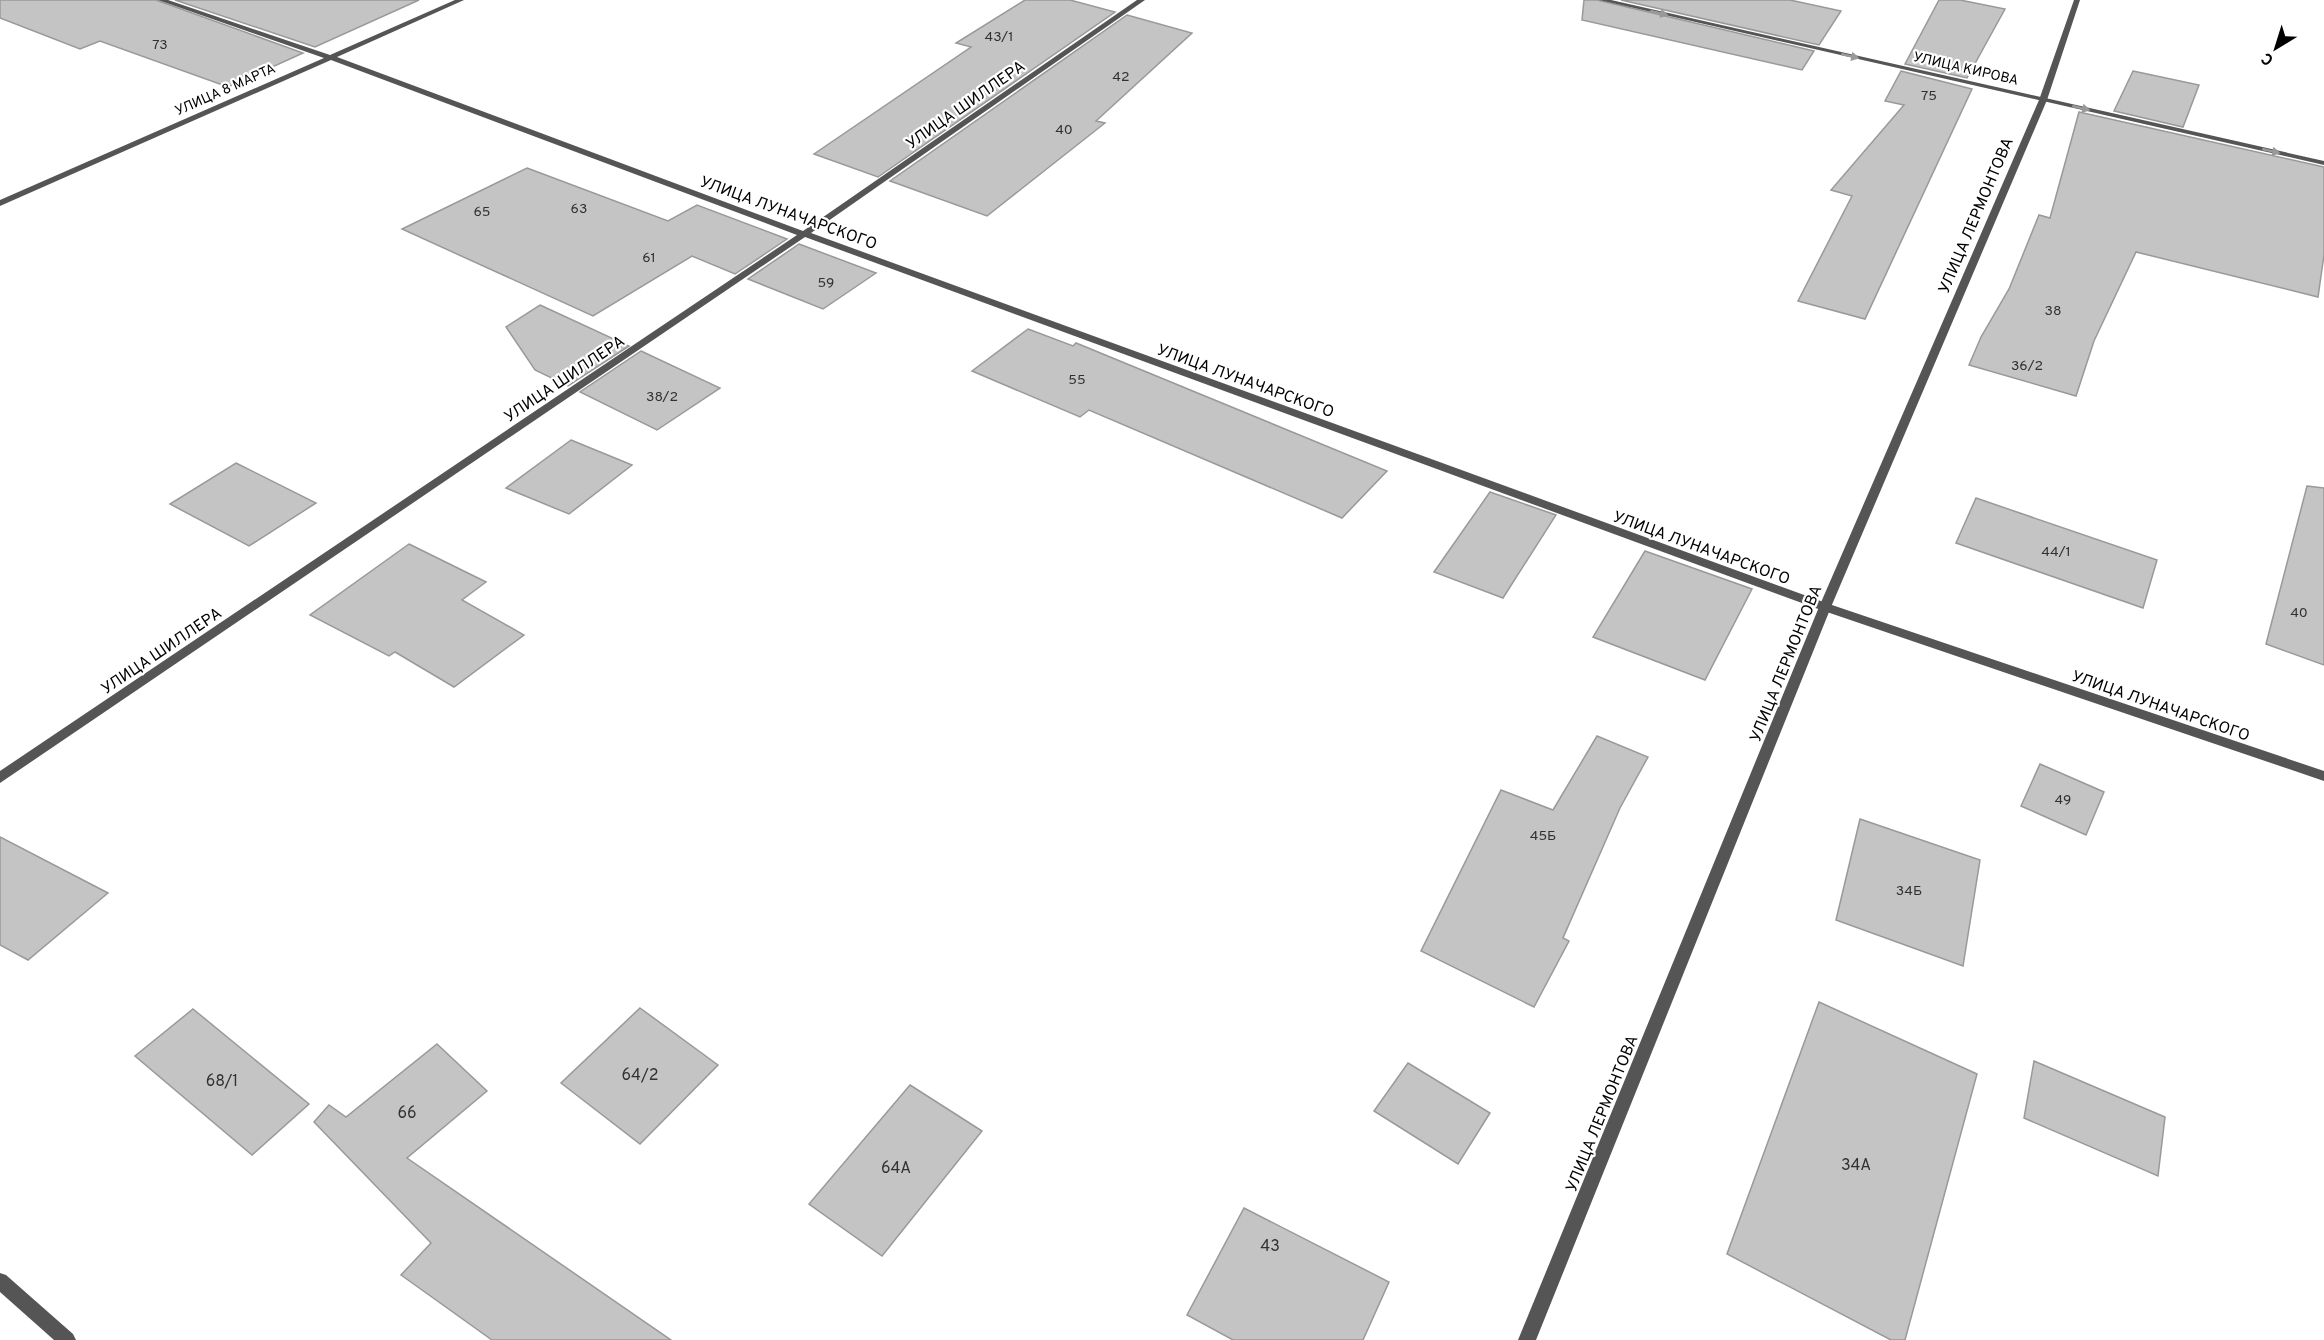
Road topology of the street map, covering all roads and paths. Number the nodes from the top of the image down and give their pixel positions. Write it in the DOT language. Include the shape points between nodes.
graph roads {
  1 [pos="161,0"];
  2 [pos="461,0"];
  3 [pos="1142,0"];
  4 [pos="1602,0"];
  5 [pos="2077,0"];
  6 [pos="329,57"];
  7 [pos="2043,100"];
  8 [pos="2324,163"];
  9 [pos="0,203"];
  10 [pos="804,234"];
  11 [pos="1825,607"];
  12 [pos="2324,776"];
  13 [pos="0,778"];
  14 [pos="0,1281"];
  15 [pos="67,1340"];
  16 [pos="1527,1340"];
  1 -- 6 [label="street, УЛИЦА ЛУНАЧАРСКОГО"];
  2 -- 6 [label="street, УЛИЦА 8 МАРТА"];
  3 -- 10 [label="street, УЛИЦА ШИЛЛЕРА"];
  4 -- 7 [label="street, УЛИЦА КИРОВА, one-way"];
  5 -- 7 [label="street, УЛИЦА ЛЕРМОНТОВА"];
  6 -- 9 [label="street, УЛИЦА 8 МАРТА"];
  6 -- 10 [label="street, УЛИЦА ЛУНАЧАРСКОГО"];
  7 -- 8 [label="street, УЛИЦА КИРОВА, one-way"];
  7 -- 11 [label="street, УЛИЦА ЛЕРМОНТОВА"];
  10 -- 11 [label="street, УЛИЦА ЛУНАЧАРСКОГО"];
  10 -- 13 [label="street, УЛИЦА ШИЛЛЕРА"];
  11 -- 12 [label="street, УЛИЦА ЛУНАЧАРСКОГО"];
  11 -- 16 [label="street, УЛИЦА ЛЕРМОНТОВА"];
  14 -- 15 [label="street"];
}
